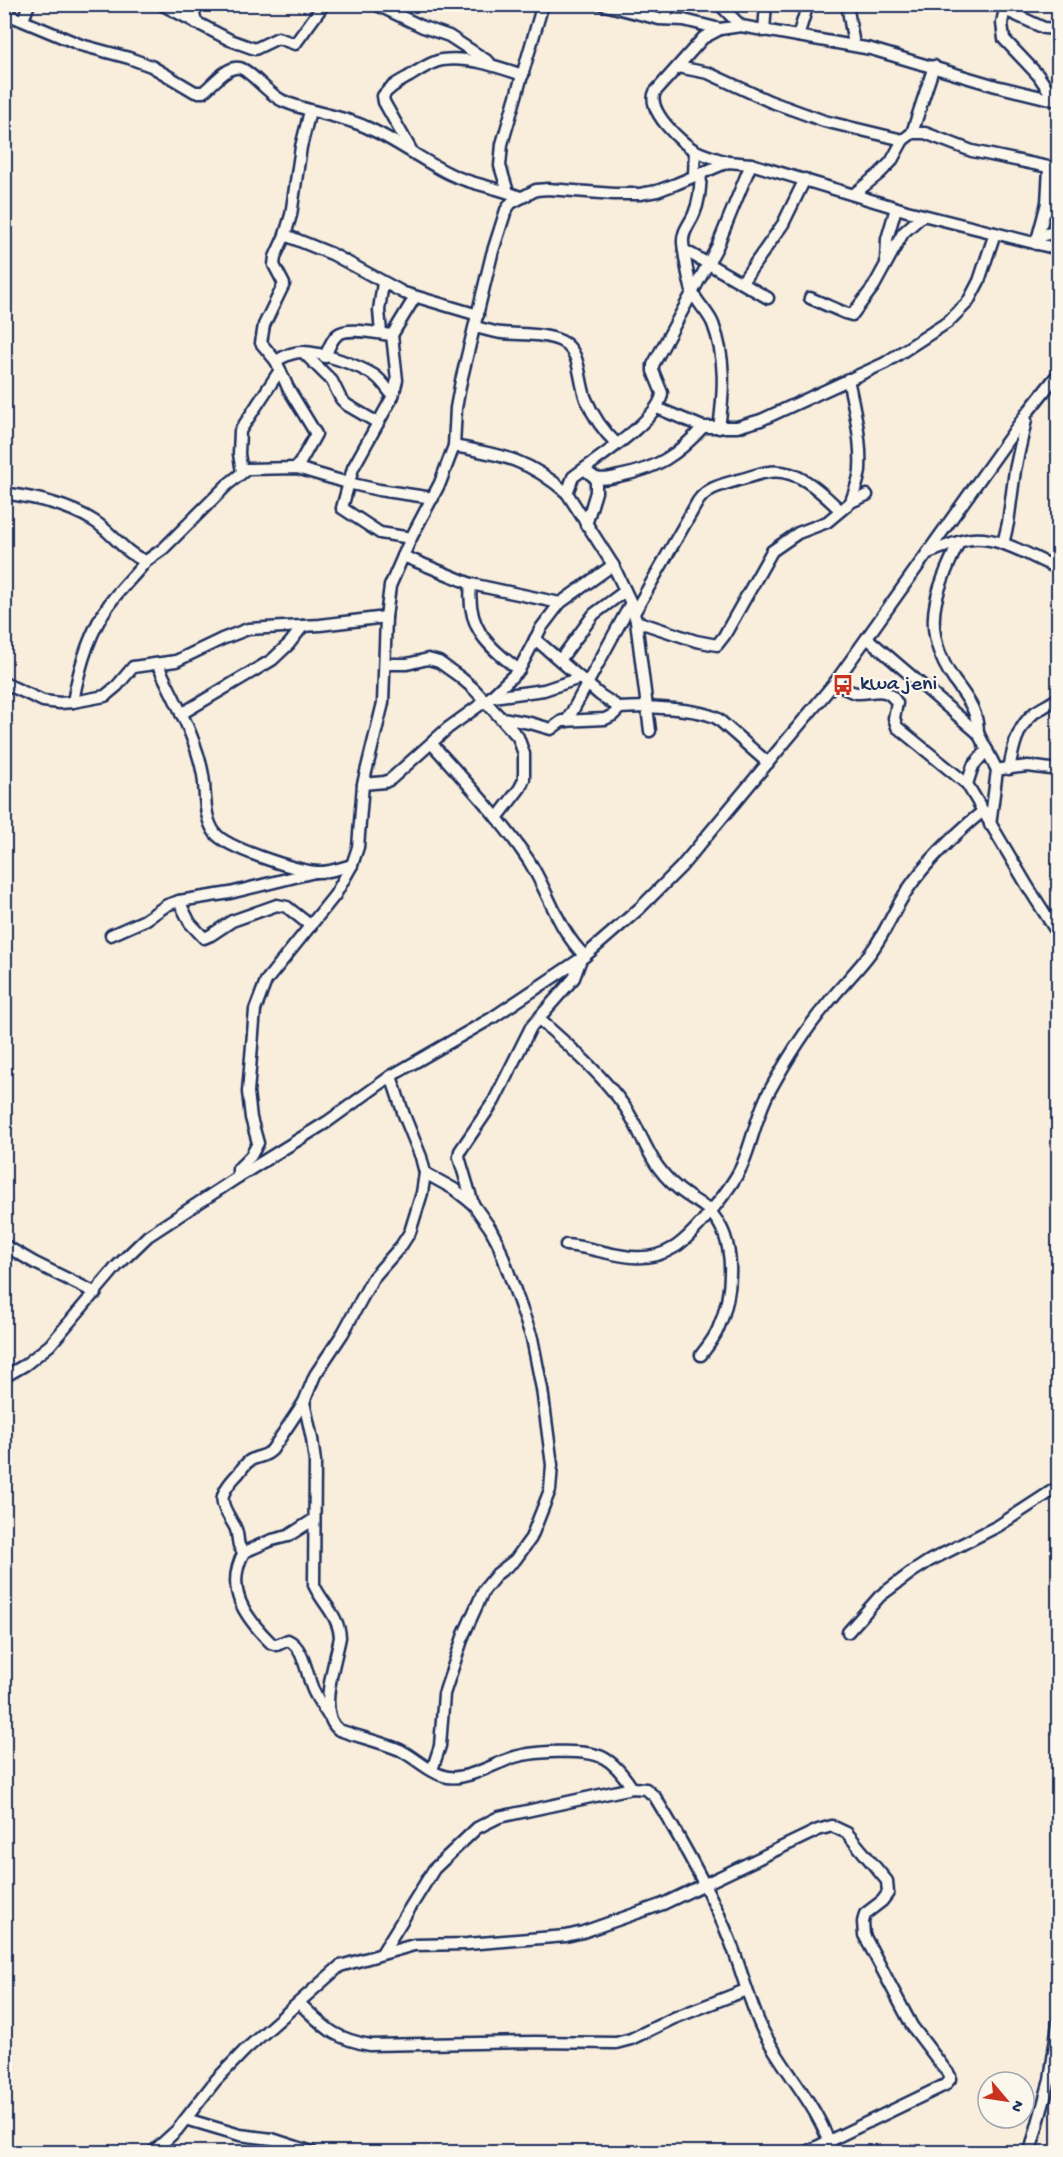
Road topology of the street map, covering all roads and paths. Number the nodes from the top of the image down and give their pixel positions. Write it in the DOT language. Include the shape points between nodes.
graph roads {
  1 [pos="29,4"];
  2 [pos="161,4"];
  3 [pos="192,4"];
  4 [pos="324,4"];
  5 [pos="375,4"];
  6 [pos="543,4"];
  7 [pos="601,4"];
  8 [pos="660,4"];
  9 [pos="669,4"];
  10 [pos="719,4"];
  11 [pos="766,4"];
  12 [pos="808,4"];
  13 [pos="847,4"];
  14 [pos="1005,7"];
  15 [pos="4,13"];
  16 [pos="662,19"];
  17 [pos="23,20"];
  18 [pos="196,23"];
  19 [pos="741,26"];
  20 [pos="720,29"];
  21 [pos="1059,29"];
  22 [pos="764,31"];
  23 [pos="798,36"];
  24 [pos="854,45"];
  25 [pos="495,66"];
  26 [pos="934,66"];
  27 [pos="678,67"];
  28 [pos="523,75"];
  29 [pos="1057,101"];
  30 [pos="310,111"];
  31 [pos="907,137"];
  32 [pos="695,151"];
  33 [pos="412,153"];
  34 [pos="728,162"];
  35 [pos="751,164"];
  36 [pos="1054,169"];
  37 [pos="697,174"];
  38 [pos="805,179"];
  39 [pos="508,192"];
  40 [pos="854,194"];
  41 [pos="520,197"];
  42 [pos="1047,203"];
  43 [pos="896,208"];
  44 [pos="923,215"];
  45 [pos="1059,218"];
  46 [pos="1059,230"];
  47 [pos="995,234"];
  48 [pos="285,235"];
  49 [pos="1037,241"];
  50 [pos="1059,249"];
  51 [pos="684,250"];
  52 [pos="709,263"];
  53 [pos="886,263"];
  54 [pos="742,282"];
  55 [pos="383,283"];
  56 [pos="693,293"];
  57 [pos="415,297"];
  58 [pos="810,297"];
  59 [pos="768,298"];
  60 [pos="478,315"];
  61 [pos="475,327"];
  62 [pos="387,334"];
  63 [pos="303,352"];
  64 [pos="325,357"];
  65 [pos="278,365"];
  66 [pos="1058,376"];
  67 [pos="848,379"];
  68 [pos="393,396"];
  69 [pos="657,408"];
  70 [pos="1027,413"];
  71 [pos="378,423"];
  72 [pos="703,427"];
  73 [pos="719,428"];
  74 [pos="617,444"];
  75 [pos="454,446"];
  76 [pos="297,468"];
  77 [pos="584,469"];
  78 [pos="242,472"];
  79 [pos="596,478"];
  80 [pos="348,483"];
  81 [pos="4,493"];
  82 [pos="567,493"];
  83 [pos="867,495"];
  84 [pos="433,498"];
  85 [pos="851,502"];
  86 [pos="840,510"];
  87 [pos="586,525"];
  88 [pos="411,538"];
  89 [pos="959,542"];
  90 [pos="1003,544"];
  91 [pos="928,553"];
  92 [pos="403,556"];
  93 [pos="146,561"];
  94 [pos="613,565"];
  95 [pos="1059,568"];
  96 [pos="471,584"];
  97 [pos="625,591"];
  98 [pos="560,603"];
  99 [pos="634,612"];
  100 [pos="386,617"];
  101 [pos="303,626"];
  102 [pos="867,638"];
  103 [pos="535,639"];
  104 [pos="560,660"];
  105 [pos="385,664"];
  106 [pos="158,665"];
  107 [pos="519,670"];
  108 [pos="584,681"];
  109 [pos="836,681"];
  110 [pos="4,683"];
  111 [pos="1059,698"];
  112 [pos="488,700"];
  113 [pos="73,702"];
  114 [pos="647,706"];
  115 [pos="620,708"];
  116 [pos="181,714"];
  117 [pos="501,718"];
  118 [pos="567,721"];
  119 [pos="650,731"];
  120 [pos="978,733"];
  121 [pos="432,744"];
  122 [pos="987,750"];
  123 [pos="768,763"];
  124 [pos="1009,768"];
  125 [pos="997,770"];
  126 [pos="1059,770"];
  127 [pos="363,784"];
  128 [pos="967,784"];
  129 [pos="983,811"];
  130 [pos="497,818"];
  131 [pos="990,825"];
  132 [pos="352,865"];
  133 [pos="316,872"];
  134 [pos="179,901"];
  135 [pos="311,926"];
  136 [pos="111,934"];
  137 [pos="1059,934"];
  138 [pos="583,957"];
  139 [pos="539,1019"];
  140 [pos="391,1076"];
  141 [pos="425,1173"];
  142 [pos="237,1177"];
  143 [pos="473,1204"];
  144 [pos="709,1211"];
  145 [pos="4,1245"];
  146 [pos="566,1245"];
  147 [pos="96,1293"];
  148 [pos="700,1355"];
  149 [pos="4,1377"];
  150 [pos="304,1402"];
  151 [pos="1059,1487"];
  152 [pos="313,1520"];
  153 [pos="244,1552"];
  154 [pos="848,1632"];
  155 [pos="330,1718"];
  156 [pos="432,1770"];
  157 [pos="632,1788"];
  158 [pos="704,1884"];
  159 [pos="382,1953"];
  160 [pos="746,1990"];
  161 [pos="299,2003"];
  162 [pos="1059,2023"];
  163 [pos="186,2119"];
  164 [pos="831,2147"];
  165 [pos="153,2152"];
  166 [pos="312,2152"];
  167 [pos="806,2152"];
  168 [pos="1030,2152"];
  1 -- 17 [label="street"];
  2 -- 18 [label="street"];
  3 -- 18 [label="street"];
  4 -- 18 [label="street" via="295,44 278,39 248,48"];
  5 -- 25 [label="street" via="449,36"];
  6 -- 28 [label="street"];
  7 -- 16 [label="street"];
  8 -- 16 [label="street"];
  9 -- 16 [label="street"];
  10 -- 19 [label="street"];
  11 -- 22 [label="street"];
  12 -- 23 [label="street"];
  13 -- 24 [label="street"];
  14 -- 21 [label="street" via="1044,28"];
  14 -- 29 [label="street" via="1004,39"];
  15 -- 17 [label="street"];
  16 -- 20 [label="street"];
  17 -- 30 [label="street" via="81,45 151,66 195,92 203,92 231,69 238,68 282,101"];
  19 -- 20 [label="street"];
  19 -- 22 [label="street"];
  20 -- 27 [label="street" via="703,38"];
  22 -- 23 [label="street"];
  23 -- 24 [label="street"];
  24 -- 26 [label="street"];
  25 -- 28 [label="street"];
  25 -- 33 [label="street" via="441,60 387,91 384,102"];
  26 -- 29 [label="street"];
  26 -- 31 [label="street"];
  27 -- 31 [label="street" via="708,73 824,121"];
  27 -- 32 [label="street" via="655,92 653,105 666,124"];
  28 -- 39 [label="street" via="502,144 500,166"];
  30 -- 33 [label="street" via="367,127"];
  30 -- 48 [label="street"];
  31 -- 36 [label="street" via="925,133 972,152"];
  31 -- 40 [label="street" via="891,162"];
  32 -- 34 [label="street"];
  32 -- 37 [label="street"];
  33 -- 39 [label="street" via="452,175"];
  34 -- 35 [label="street"];
  34 -- 37 [label="street"];
  35 -- 38 [label="street"];
  35 -- 52 [label="street"];
  36 -- 42 [label="street"];
  37 -- 41 [label="street" via="640,194 549,189"];
  37 -- 51 [label="street" via="698,201 685,230"];
  38 -- 40 [label="street"];
  38 -- 54 [label="street" via="783,224"];
  39 -- 41 [label="street"];
  40 -- 43 [label="street"];
  41 -- 60 [label="street" via="506,210"];
  42 -- 45 [label="street"];
  42 -- 49 [label="street"];
  43 -- 44 [label="street"];
  43 -- 53 [label="street" via="887,240"];
  44 -- 47 [label="street"];
  44 -- 53 [label="street" via="903,233"];
  46 -- 49 [label="street"];
  47 -- 49 [label="street"];
  47 -- 67 [label="street" via="968,302 948,322 885,363"];
  48 -- 55 [label="street" via="332,254"];
  48 -- 65 [label="street" via="274,257 283,289 261,333 261,343"];
  49 -- 50 [label="street"];
  51 -- 52 [label="street"];
  51 -- 56 [label="street"];
  52 -- 54 [label="street"];
  52 -- 56 [label="street"];
  53 -- 58 [label="street" via="852,315"];
  54 -- 59 [label="street"];
  55 -- 57 [label="street"];
  55 -- 62 [label="street" via="380,310"];
  56 -- 69 [label="street" via="653,365 662,393"];
  56 -- 73 [label="street" via="712,323 723,364"];
  57 -- 60 [label="street"];
  57 -- 62 [label="street"];
  60 -- 61 [label="street"];
  61 -- 74 [label="street" via="556,339 570,346 594,417"];
  61 -- 75 [label="street" via="460,381"];
  62 -- 64 [label="street" via="340,333"];
  62 -- 68 [label="street" via="397,380"];
  63 -- 64 [label="street"];
  63 -- 65 [label="street" via="287,355"];
  63 -- 71 [label="street" via="332,381 347,405"];
  64 -- 68 [label="street" via="375,376"];
  65 -- 76 [label="street" via="316,434"];
  65 -- 78 [label="street" via="240,431 238,454"];
  66 -- 70 [label="street"];
  67 -- 73 [label="street" via="761,420"];
  67 -- 85 [label="street" via="860,458"];
  68 -- 71 [label="street"];
  69 -- 72 [label="street"];
  69 -- 74 [label="street"];
  70 -- 90 [label="street"];
  70 -- 91 [label="street"];
  71 -- 80 [label="street"];
  72 -- 73 [label="street"];
  72 -- 79 [label="street" via="657,465 626,475"];
  74 -- 77 [label="street"];
  75 -- 82 [label="street" via="522,462"];
  75 -- 84 [label="street"];
  76 -- 78 [label="street"];
  76 -- 80 [label="street"];
  77 -- 79 [label="street"];
  77 -- 82 [label="street" via="570,482"];
  78 -- 93 [label="street" via="164,549"];
  79 -- 87 [label="street"];
  80 -- 84 [label="street"];
  80 -- 88 [label="street" via="344,511 380,534"];
  81 -- 93 [label="street" via="50,502 79,513"];
  82 -- 87 [label="street"];
  83 -- 85 [label="street"];
  84 -- 88 [label="street"];
  85 -- 86 [label="street"];
  86 -- 99 [label="street" via="827,522 798,533 772,551 717,645 696,641"];
  86 -- 99 [label="street" via="789,472 769,472 716,486 704,492 698,501"];
  87 -- 94 [label="street"];
  88 -- 92 [label="street"];
  89 -- 90 [label="street" via="981,539"];
  89 -- 91 [label="street"];
  89 -- 120 [label="street" via="937,595 934,634 944,664 976,712"];
  90 -- 95 [label="street"];
  91 -- 102 [label="street"];
  92 -- 96 [label="street"];
  92 -- 100 [label="street" via="390,586"];
  93 -- 113 [label="street" via="97,623"];
  94 -- 97 [label="street"];
  94 -- 98 [label="street"];
  96 -- 98 [label="street"];
  96 -- 107 [label="street" via="470,610 482,635"];
  97 -- 99 [label="street"];
  97 -- 104 [label="street" via="594,614"];
  98 -- 103 [label="street"];
  99 -- 108 [label="street"];
  99 -- 114 [label="street"];
  100 -- 101 [label="street"];
  100 -- 105 [label="street"];
  101 -- 106 [label="street" via="248,629 176,662"];
  101 -- 116 [label="street" via="272,660"];
  102 -- 109 [label="street"];
  102 -- 120 [label="street"];
  103 -- 104 [label="street"];
  103 -- 107 [label="street"];
  104 -- 108 [label="street"];
  105 -- 112 [label="street" via="428,659 439,662"];
  105 -- 127 [label="street" via="383,703"];
  106 -- 113 [label="street" via="134,667 105,696"];
  106 -- 116 [label="street"];
  107 -- 112 [label="street"];
  108 -- 112 [label="street"];
  108 -- 115 [label="street"];
  108 -- 118 [label="street"];
  109 -- 123 [label="street"];
  109 -- 128 [label="street" via="853,692 879,690 891,696 897,703 897,727"];
  110 -- 113 [label="street" via="43,701"];
  111 -- 124 [label="street" via="1024,723"];
  112 -- 117 [label="street"];
  112 -- 121 [label="street"];
  114 -- 115 [label="street"];
  114 -- 119 [label="street"];
  114 -- 123 [label="street" via="710,714"];
  115 -- 118 [label="street" via="605,719"];
  116 -- 133 [label="street" via="203,773 207,814 214,832 236,848"];
  117 -- 118 [label="street" via="546,729"];
  117 -- 130 [label="street" via="521,745 524,779"];
  120 -- 122 [label="street"];
  121 -- 127 [label="street" via="391,779"];
  121 -- 130 [label="street"];
  122 -- 125 [label="street"];
  122 -- 128 [label="street" via="973,766"];
  123 -- 138 [label="street" via="681,867"];
  124 -- 125 [label="street"];
  124 -- 126 [label="street"];
  125 -- 131 [label="street"];
  127 -- 132 [label="street" via="358,847"];
  128 -- 129 [label="street"];
  129 -- 131 [label="street"];
  129 -- 144 [label="street" via="922,870 871,952 805,1034 768,1093 742,1165"];
  130 -- 138 [label="street" via="532,867"];
  131 -- 137 [label="street"];
  132 -- 133 [label="street"];
  132 -- 135 [label="street" via="335,896"];
  133 -- 134 [label="street" via="238,892"];
  134 -- 135 [label="street" via="190,923 204,938 232,921 277,905 287,907"];
  134 -- 136 [label="street"];
  135 -- 142 [label="street" via="266,981 255,1010 248,1092 258,1143 238,1169"];
  138 -- 139 [label="street" via="574,978"];
  138 -- 140 [label="street" via="492,1018"];
  139 -- 143 [label="street" via="524,1040 506,1081 460,1151"];
  139 -- 144 [label="street" via="609,1086 668,1179"];
  140 -- 141 [label="street"];
  140 -- 142 [label="street" via="327,1122"];
  141 -- 143 [label="street"];
  141 -- 150 [label="street" via="410,1232 373,1278 315,1375"];
  142 -- 147 [label="street" via="148,1236"];
  143 -- 156 [label="street" via="498,1243 526,1317 543,1389 552,1465 550,1490 531,1538 484,1590 464,1634 444,1694 440,1746"];
  144 -- 146 [label="street" via="675,1247 639,1259"];
  144 -- 148 [label="street" via="726,1238 729,1275 723,1316 712,1341"];
  145 -- 147 [label="street"];
  147 -- 149 [label="street" via="50,1345"];
  150 -- 152 [label="street" via="315,1462"];
  150 -- 153 [label="street" via="272,1450 249,1461 223,1493 223,1508"];
  151 -- 154 [label="street" via="998,1526 912,1572 880,1596"];
  152 -- 153 [label="street" via="288,1536"];
  152 -- 155 [label="street" via="314,1585 339,1629 329,1691"];
  153 -- 155 [label="street" via="235,1577 245,1614 271,1643 292,1641"];
  155 -- 156 [label="street" via="339,1730 399,1750"];
  156 -- 157 [label="street" via="455,1777 531,1753 593,1755 607,1760"];
  157 -- 158 [label="street" via="646,1789 655,1797"];
  157 -- 159 [label="street" via="499,1817 477,1828 434,1869"];
  158 -- 159 [label="street" via="663,1904 566,1936 414,1945"];
  158 -- 160 [label="street" via="731,1943"];
  158 -- 164 [label="street" via="832,1826 853,1839 887,1881 888,1893 865,1914 864,1935 912,2026 950,2079"];
  159 -- 161 [label="street" via="340,1966"];
  160 -- 161 [label="street" via="616,2043 370,2045 332,2034"];
  160 -- 164 [label="street" via="764,2032 805,2096"];
  161 -- 163 [label="street" via="245,2050"];
  162 -- 168 [label="street" via="1050,2080"];
  163 -- 165 [label="street"];
  163 -- 166 [label="street"];
  164 -- 167 [label="street"];
}
